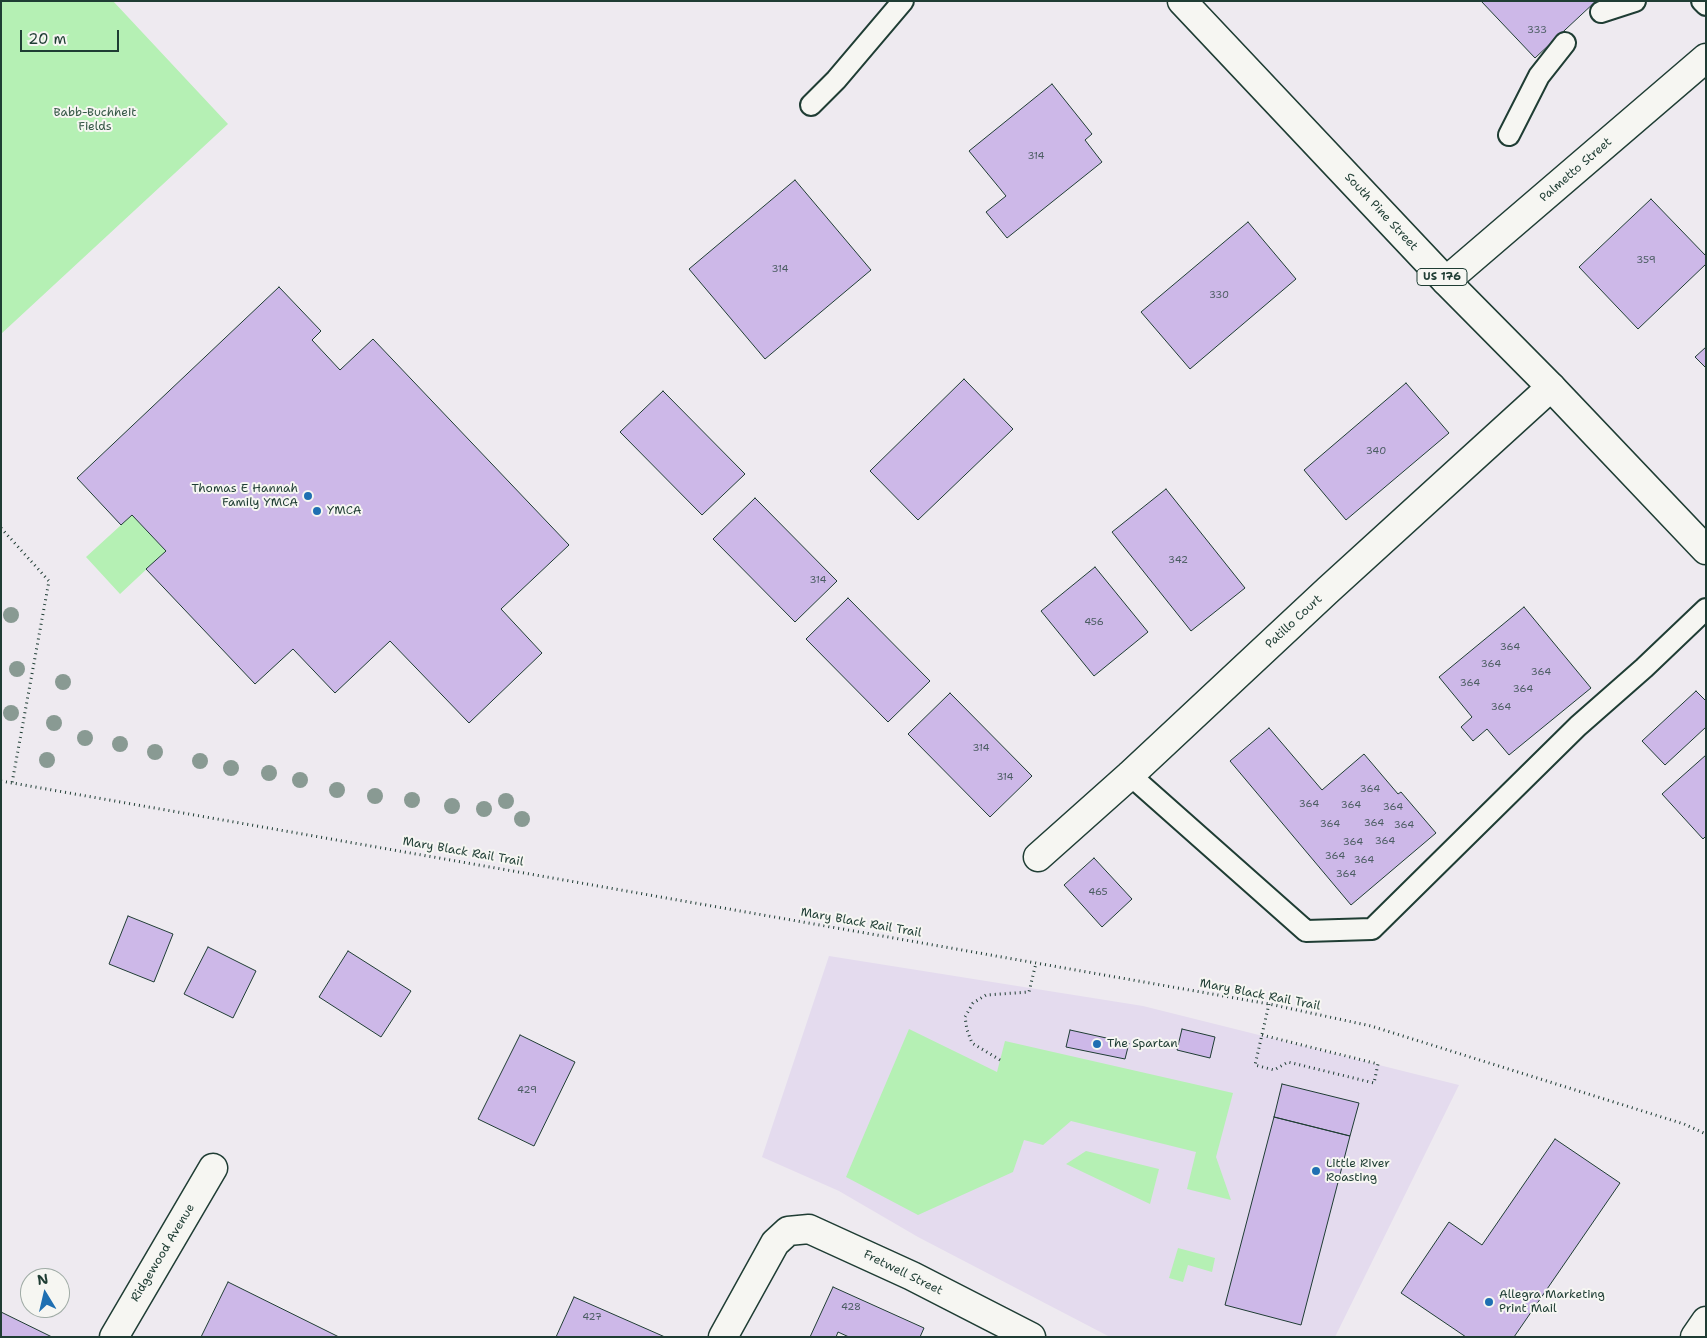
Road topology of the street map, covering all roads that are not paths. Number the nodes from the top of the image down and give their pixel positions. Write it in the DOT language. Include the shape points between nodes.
graph roads {
  1 [pos="903,1"];
  2 [pos="1182,1"];
  3 [pos="1635,1"];
  4 [pos="1702,1"];
  5 [pos="1706,5"];
  6 [pos="1601,12"];
  7 [pos="1565,43"];
  8 [pos="1706,58"];
  9 [pos="811,105"];
  10 [pos="1509,135"];
  11 [pos="1446,281"];
  12 [pos="1551,387"];
  13 [pos="1706,550"];
  14 [pos="1706,609"];
  15 [pos="1130,775"];
  16 [pos="1038,857"];
  17 [pos="213,1168"];
  18 [pos="1706,1321"];
  19 [pos="114,1337"];
  20 [pos="723,1337"];
  21 [pos="1031,1337"];
  22 [pos="1695,1337"];
  1 -- 9 [label="lane"];
  2 -- 11 [label="main road, South Pine Street / US 176"];
  3 -- 6 [label="lane"];
  4 -- 5 [label="lane"];
  7 -- 10 [label="lane" via="1539,76"];
  8 -- 11 [label="main road, Palmetto Street"];
  11 -- 12 [label="main road, South Pine Street / US 176"];
  12 -- 13 [label="main road, South Pine Street / US 176"];
  12 -- 15 [label="main road, Patillo Court"];
  14 -- 15 [label="lane" via="1578,726 1372,929 1306,930"];
  15 -- 16 [label="main road, Patillo Court"];
  17 -- 19 [label="main road, Ridgewood Avenue"];
  18 -- 22 [label="main road"];
  20 -- 21 [label="main road, Fretwell Street" via="775,1243 788,1231 809,1229 912,1276"];
}
